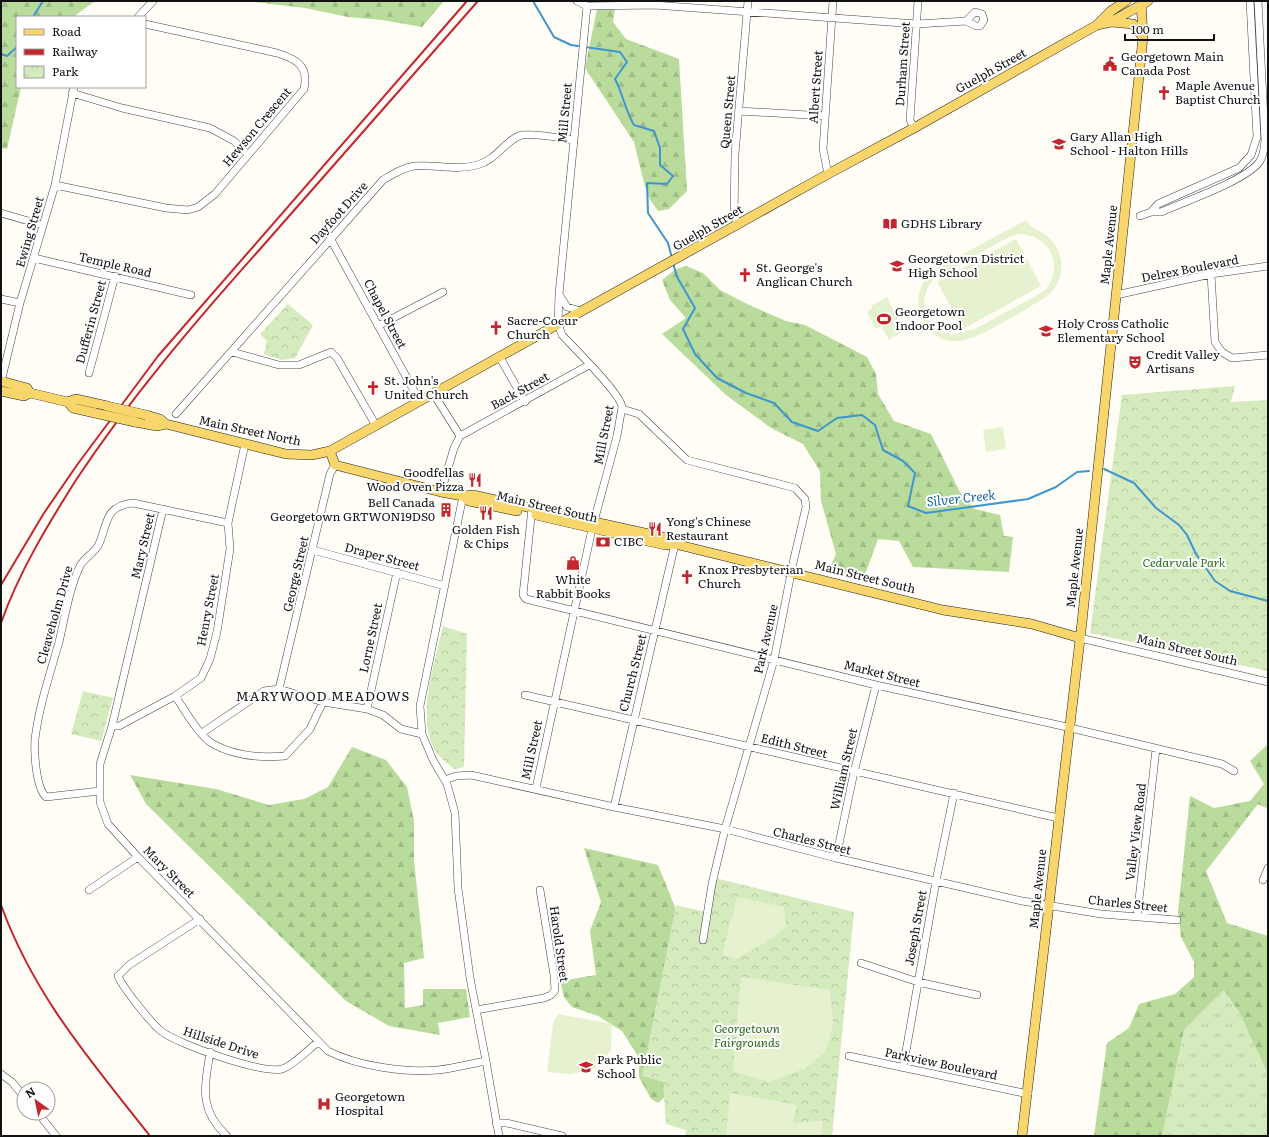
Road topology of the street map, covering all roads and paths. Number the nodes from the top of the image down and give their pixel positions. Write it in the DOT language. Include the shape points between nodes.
graph roads {
  1 [pos="153,1"];
  2 [pos="577,1"];
  3 [pos="748,1"];
  4 [pos="833,1"];
  5 [pos="918,1"];
  6 [pos="1126,1"];
  7 [pos="1250,1"];
  8 [pos="1258,1"];
  9 [pos="1143,2"];
  10 [pos="654,3"];
  11 [pos="587,6"];
  12 [pos="747,11"];
  13 [pos="139,16"];
  14 [pos="832,18"];
  15 [pos="966,21"];
  16 [pos="1111,22"];
  17 [pos="146,24"];
  18 [pos="917,24"];
  19 [pos="1097,25"];
  20 [pos="1256,35"];
  21 [pos="1143,37"];
  22 [pos="73,90"];
  23 [pos="739,111"];
  24 [pos="825,116"];
  25 [pos="914,128"];
  26 [pos="574,140"];
  27 [pos="248,156"];
  28 [pos="828,174"];
  29 [pos="55,185"];
  30 [pos="1,213"];
  31 [pos="1140,216"];
  32 [pos="738,224"];
  33 [pos="42,225"];
  34 [pos="330,238"];
  35 [pos="34,258"];
  36 [pos="1268,266"];
  37 [pos="1211,274"];
  38 [pos="115,276"];
  39 [pos="443,292"];
  40 [pos="559,294"];
  41 [pos="190,295"];
  42 [pos="1116,295"];
  43 [pos="1,299"];
  44 [pos="20,303"];
  45 [pos="581,311"];
  46 [pos="558,324"];
  47 [pos="378,326"];
  48 [pos="232,352"];
  49 [pos="1268,355"];
  50 [pos="499,356"];
  51 [pos="589,365"];
  52 [pos="89,372"];
  53 [pos="1,382"];
  54 [pos="1,391"];
  55 [pos="30,393"];
  56 [pos="433,393"];
  57 [pos="419,400"];
  58 [pos="68,402"];
  59 [pos="526,402"];
  60 [pos="622,409"];
  61 [pos="176,414"];
  62 [pos="166,424"];
  63 [pos="375,424"];
  64 [pos="460,436"];
  65 [pos="245,444"];
  66 [pos="330,451"];
  67 [pos="335,464"];
  68 [pos="441,492"];
  69 [pos="463,496"];
  70 [pos="163,509"];
  71 [pos="532,511"];
  72 [pos="228,523"];
  73 [pos="593,526"];
  74 [pos="675,544"];
  75 [pos="313,550"];
  76 [pos="791,571"];
  77 [pos="397,572"];
  78 [pos="444,586"];
  79 [pos="574,612"];
  80 [pos="655,632"];
  81 [pos="1080,638"];
  82 [pos="774,660"];
  83 [pos="1268,682"];
  84 [pos="876,685"];
  85 [pos="279,689"];
  86 [pos="525,695"];
  87 [pos="175,696"];
  88 [pos="554,701"];
  89 [pos="323,702"];
  90 [pos="367,709"];
  91 [pos="633,720"];
  92 [pos="112,726"];
  93 [pos="1069,728"];
  94 [pos="202,733"];
  95 [pos="422,734"];
  96 [pos="749,746"];
  97 [pos="1156,749"];
  98 [pos="1234,771"];
  99 [pos="854,772"];
  100 [pos="445,780"];
  101 [pos="536,788"];
  102 [pos="100,791"];
  103 [pos="954,793"];
  104 [pos="614,807"];
  105 [pos="1058,818"];
  106 [pos="725,829"];
  107 [pos="138,857"];
  108 [pos="836,858"];
  109 [pos="1268,868"];
  110 [pos="1263,880"];
  111 [pos="936,881"];
  112 [pos="89,890"];
  113 [pos="540,890"];
  114 [pos="1048,906"];
  115 [pos="1137,917"];
  116 [pos="200,919"];
  117 [pos="1177,920"];
  118 [pos="703,940"];
  119 [pos="861,963"];
  120 [pos="918,982"];
  121 [pos="977,995"];
  122 [pos="476,1010"];
  123 [pos="318,1042"];
  124 [pos="210,1052"];
  125 [pos="849,1056"];
  126 [pos="486,1061"];
  127 [pos="903,1068"];
  128 [pos="1,1074"];
  129 [pos="16,1087"];
  130 [pos="1028,1094"];
  131 [pos="44,1121"];
  132 [pos="496,1123"];
  133 [pos="56,1136"];
  134 [pos="227,1136"];
  135 [pos="498,1136"];
  136 [pos="562,1136"];
  137 [pos="1022,1136"];
  1 -- 13 [label="street"];
  2 -- 11 [label="street"];
  3 -- 12 [label="street, Queen Street"];
  4 -- 14 [label="street, Albert Street"];
  5 -- 18 [label="street, Durham Street"];
  6 -- 19 [label="main road, Guelph Street"];
  7 -- 20 [label="street"];
  8 -- 20 [label="street"];
  9 -- 16 [label="main road, Guelph Street"];
  9 -- 21 [label="main road, Maple Avenue"];
  10 -- 11 [label="street"];
  10 -- 12 [label="street"];
  11 -- 26 [label="street, Mill Street"];
  12 -- 14 [label="street"];
  12 -- 23 [label="street, Queen Street"];
  14 -- 18 [label="street"];
  14 -- 24 [label="street, Albert Street"];
  15 -- 18 [label="street"];
  16 -- 19 [label="main road, Guelph Street"];
  16 -- 21 [label="main road" via="1133,24"];
  17 -- 27 [label="street, Hewson Crescent" via="277,53 300,64 306,78 304,89"];
  18 -- 25 [label="street, Durham Street" via="910,120"];
  19 -- 25 [label="main road, Guelph Street"];
  20 -- 31 [label="street" via="1260,114 1265,140 1260,161 1242,176 1223,181 1161,212"];
  21 -- 42 [label="main road, Maple Avenue"];
  22 -- 27 [label="street" via="122,108 210,128 234,141"];
  22 -- 29 [label="street, Ewing Street"];
  23 -- 24 [label="street"];
  23 -- 32 [label="street, Queen Street" via="734,216"];
  24 -- 28 [label="street, Albert Street" via="823,149"];
  25 -- 28 [label="main road, Guelph Street"];
  26 -- 34 [label="street, Dayfoot Drive" via="521,135 512,140 494,158 478,165 455,169 414,166 397,171 383,180"];
  26 -- 40 [label="street, Mill Street"];
  27 -- 29 [label="street, Hewson Crescent" via="215,194 198,207 188,210 166,208"];
  28 -- 32 [label="main road, Guelph Street"];
  29 -- 33 [label="street, Ewing Street"];
  30 -- 33 [label="street"];
  32 -- 45 [label="main road, Guelph Street"];
  33 -- 35 [label="street, Ewing Street"];
  34 -- 47 [label="street, Chapel Street"];
  34 -- 48 [label="street, Dayfoot Drive"];
  35 -- 38 [label="street, Temple Road"];
  35 -- 44 [label="street, Ewing Street"];
  36 -- 37 [label="street, Delrex Boulevard"];
  37 -- 42 [label="street, Delrex Boulevard"];
  37 -- 49 [label="street" via="1215,342 1222,352 1232,358"];
  38 -- 41 [label="street, Temple Road"];
  38 -- 52 [label="street, Dufferin Street"];
  39 -- 47 [label="street"];
  40 -- 45 [label="street" via="567,307"];
  40 -- 46 [label="street, Mill Street"];
  42 -- 81 [label="main road, Maple Avenue"];
  43 -- 44 [label="street"];
  44 -- 53 [label="street, Ewing Street"];
  45 -- 46 [label="main road, Guelph Street"];
  46 -- 50 [label="main road, Guelph Street"];
  46 -- 51 [label="street, Mill Street" via="562,335"];
  47 -- 57 [label="street, Chapel Street"];
  48 -- 61 [label="street, Dayfoot Drive"];
  48 -- 63 [label="street" via="279,365 299,365 331,352"];
  50 -- 56 [label="main road, Guelph Street"];
  50 -- 59 [label="street"];
  51 -- 59 [label="street, Back Street"];
  51 -- 60 [label="street, Mill Street" via="614,392 622,403"];
  53 -- 55 [label="main road, Main Street North" via="27,388"];
  54 -- 55 [label="main road, Main Street North" via="24,396"];
  55 -- 58 [label="main road, Main Street North"];
  56 -- 57 [label="main road, Guelph Street"];
  56 -- 64 [label="street"];
  57 -- 63 [label="main road, Guelph Street"];
  58 -- 62 [label="main road, Main Street North, bridge" via="76,399 146,415 160,419"];
  58 -- 62 [label="main road, Main Street North, bridge" via="73,408 135,422 157,426"];
  59 -- 64 [label="street, Back Street"];
  60 -- 73 [label="street, Mill Street"];
  60 -- 76 [label="street, Park Avenue" via="639,414 687,460 795,488 805,499 806,508"];
  62 -- 65 [label="main road, Main Street North"];
  63 -- 66 [label="main road, Guelph Street"];
  64 -- 68 [label="street"];
  65 -- 66 [label="main road, Main Street North" via="286,454 312,455"];
  65 -- 72 [label="street, Henry Street"];
  66 -- 67 [label="main road"];
  67 -- 68 [label="main road, Main Street South"];
  67 -- 75 [label="street, George Street" via="330,474"];
  68 -- 69 [label="main road, Main Street South"];
  69 -- 71 [label="main road, Main Street South" via="473,495"];
  69 -- 78 [label="street"];
  70 -- 72 [label="street, Cleaveholm Drive"];
  70 -- 92 [label="street, Mary Street"];
  70 -- 102 [label="street, Cleaveholm Drive" via="133,502 125,503 113,511 105,521 98,546 81,565 76,576 39,717 35,740 38,786 42,793 46,797"];
  71 -- 73 [label="main road, Main Street South"];
  71 -- 79 [label="street, Market Street" via="524,598"];
  72 -- 87 [label="street, Henry Street" via="230,549 217,632 210,659 201,678"];
  73 -- 74 [label="main road, Main Street South" via="667,538"];
  73 -- 79 [label="street, Mill Street"];
  74 -- 76 [label="main road, Main Street South"];
  74 -- 80 [label="street, Church Street"];
  75 -- 77 [label="street, Draper Street"];
  75 -- 85 [label="street, George Street"];
  76 -- 81 [label="main road, Main Street South" via="943,610 1003,619 1021,628 1054,630"];
  76 -- 82 [label="street, Park Avenue"];
  77 -- 78 [label="street, Draper Street"];
  77 -- 90 [label="street, Lorne Street"];
  78 -- 95 [label="street" via="420,706"];
  79 -- 80 [label="street, Market Street"];
  79 -- 88 [label="street, Mill Street"];
  80 -- 82 [label="street, Market Street"];
  80 -- 91 [label="street, Church Street"];
  81 -- 83 [label="street, Main Street South"];
  81 -- 93 [label="main road, Maple Avenue"];
  82 -- 84 [label="street, Market Street"];
  82 -- 96 [label="street, Park Avenue"];
  84 -- 93 [label="street, Market Street"];
  84 -- 99 [label="street, William Street"];
  85 -- 89 [label="street"];
  85 -- 94 [label="street" via="264,691"];
  86 -- 88 [label="street, Edith Street"];
  87 -- 92 [label="street, Henry Street" via="120,726"];
  87 -- 94 [label="street"];
  88 -- 91 [label="street, Edith Street"];
  88 -- 101 [label="street, Mill Street"];
  89 -- 90 [label="street"];
  89 -- 94 [label="street" via="310,729 285,756 265,758 239,754 213,744"];
  90 -- 95 [label="street" via="383,715 402,729"];
  91 -- 96 [label="street, Edith Street"];
  91 -- 104 [label="street, Church Street"];
  92 -- 102 [label="street, Mary Street" via="100,764"];
  93 -- 97 [label="street, Market Street"];
  93 -- 105 [label="main road, Maple Avenue"];
  95 -- 100 [label="street"];
  96 -- 99 [label="street, Edith Street"];
  96 -- 106 [label="street, Park Avenue"];
  97 -- 98 [label="street, Market Street" via="1222,764"];
  97 -- 115 [label="street, Valley View Road"];
  99 -- 103 [label="street, Edith Street"];
  99 -- 108 [label="street, William Street"];
  100 -- 101 [label="street, Charles Street" via="471,775"];
  100 -- 122 [label="street" via="455,813 458,888"];
  101 -- 104 [label="street, Charles Street"];
  102 -- 107 [label="street, Mary Street" via="100,802 108,824"];
  103 -- 105 [label="street, Edith Street"];
  103 -- 111 [label="street, Joseph Street"];
  104 -- 106 [label="street, Charles Street"];
  105 -- 114 [label="main road, Maple Avenue"];
  106 -- 108 [label="street, Charles Street"];
  106 -- 118 [label="street, Park Avenue" via="712,884"];
  107 -- 112 [label="street"];
  107 -- 116 [label="street, Mary Street"];
  108 -- 111 [label="street, Charles Street"];
  109 -- 110 [label="street"];
  111 -- 114 [label="street, Charles Street"];
  111 -- 120 [label="street, Joseph Street"];
  113 -- 122 [label="street, Harold Street" via="555,990 544,998"];
  114 -- 115 [label="street, Charles Street"];
  114 -- 130 [label="main road, Maple Avenue"];
  115 -- 117 [label="street, Charles Street"];
  116 -- 123 [label="street, Mary Street"];
  116 -- 124 [label="street, Hillside Drive" via="129,965 118,976 122,986 160,1031"];
  119 -- 120 [label="street"];
  120 -- 121 [label="street"];
  120 -- 127 [label="street, Joseph Street"];
  122 -- 126 [label="street"];
  123 -- 124 [label="street, Hillside Drive" via="283,1069 275,1070"];
  123 -- 126 [label="street, Mary Street" via="340,1057 405,1069 438,1070"];
  124 -- 134 [label="street" via="204,1101 218,1128"];
  125 -- 127 [label="street, Parkview Boulevard"];
  126 -- 132 [label="street"];
  127 -- 130 [label="street, Parkview Boulevard"];
  128 -- 129 [label="street"];
  130 -- 137 [label="main road, Maple Avenue"];
  131 -- 133 [label="street"];
  132 -- 135 [label="street"];
  132 -- 136 [label="street"];
}
